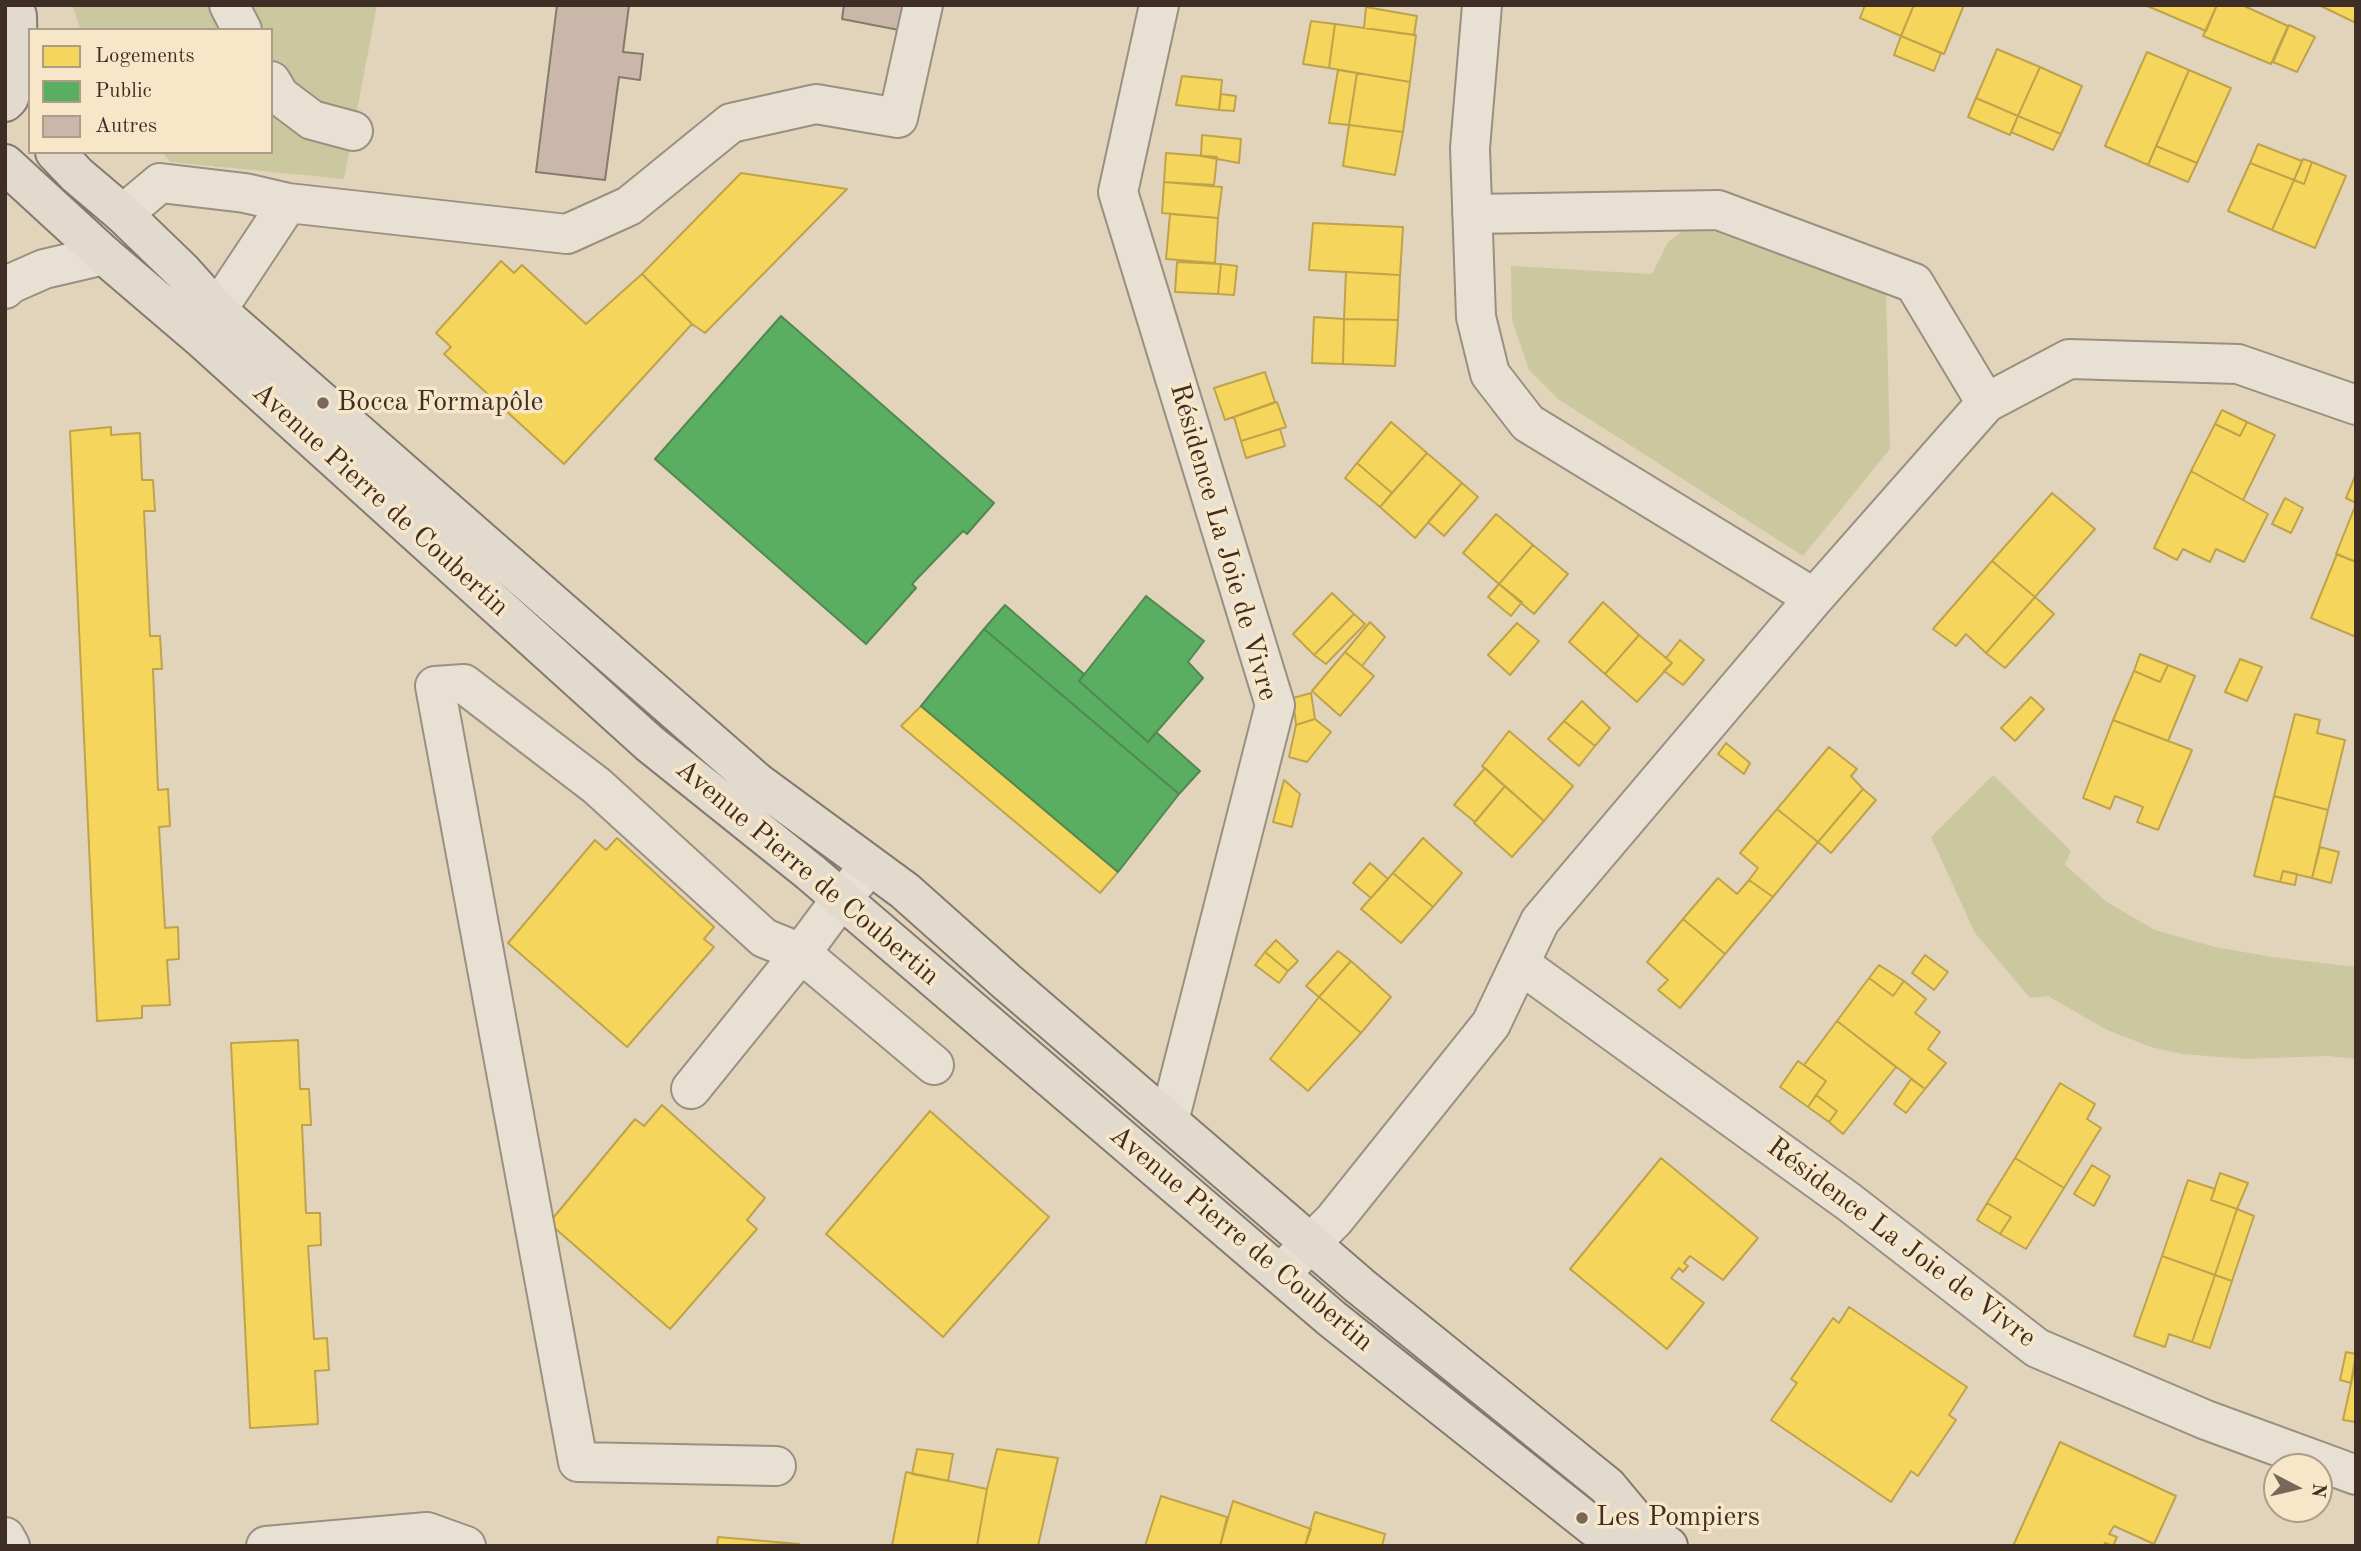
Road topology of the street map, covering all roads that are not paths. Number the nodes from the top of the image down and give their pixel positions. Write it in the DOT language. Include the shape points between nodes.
graph roads {
  1 [pos="13,5"];
  2 [pos="229,5"];
  3 [pos="923,5"];
  4 [pos="1159,5"];
  5 [pos="1482,5"];
  6 [pos="241,28"];
  7 [pos="273,84"];
  8 [pos="15,108"];
  9 [pos="353,131"];
  10 [pos="57,154"];
  11 [pos="5,164"];
  12 [pos="288,203"];
  13 [pos="122,214"];
  14 [pos="1472,214"];
  15 [pos="104,255"];
  16 [pos="5,289"];
  17 [pos="217,310"];
  18 [pos="1986,403"];
  19 [pos="2356,405"];
  20 [pos="1814,598"];
  21 [pos="870,866"];
  22 [pos="841,899"];
  23 [pos="801,953"];
  24 [pos="1520,964"];
  25 [pos="934,1065"];
  26 [pos="691,1090"];
  27 [pos="1169,1121"];
  28 [pos="1311,1243"];
  29 [pos="1281,1273"];
  30 [pos="776,1466"];
  31 [pos="2356,1475"];
  32 [pos="5,1537"];
  33 [pos="1648,1540"];
  34 [pos="10,1546"];
  35 [pos="266,1546"];
  36 [pos="466,1546"];
  1 -- 8 [label="main road" via="18,62"];
  2 -- 6 [label="street"];
  3 -- 12 [label="street" via="898,118 816,104 732,123 629,206 567,234"];
  4 -- 27 [label="street, Résidence La Joie de Vivre" via="1118,192 1275,705"];
  5 -- 14 [label="street" via="1470,148"];
  7 -- 9 [label="street" via="280,96 312,120"];
  10 -- 13 [label="main road, Avenue Pierre de Coubertin"];
  11 -- 15 [label="main road, Avenue Pierre de Coubertin"];
  12 -- 13 [label="street" via="160,183"];
  12 -- 17 [label="street"];
  13 -- 17 [label="main road, Avenue Pierre de Coubertin"];
  14 -- 18 [label="street" via="1718,209 1914,283"];
  14 -- 20 [label="street" via="1476,317 1490,374 1528,423"];
  15 -- 16 [label="street" via="44,269"];
  15 -- 22 [label="main road, Avenue Pierre de Coubertin" via="649,743"];
  17 -- 21 [label="main road, Avenue Pierre de Coubertin" via="758,782"];
  18 -- 19 [label="street" via="2069,359 2238,364"];
  18 -- 20 [label="street"];
  20 -- 24 [label="street" via="1540,921"];
  21 -- 22 [label="street"];
  21 -- 27 [label="main road, Avenue Pierre de Coubertin" via="905,891"];
  22 -- 23 [label="street"];
  22 -- 29 [label="main road, Avenue Pierre de Coubertin"];
  23 -- 25 [label="street"];
  23 -- 26 [label="street"];
  23 -- 30 [label="street" via="764,938 597,786 464,684 435,686 578,1462"];
  24 -- 28 [label="street" via="1491,1024 1355,1195"];
  24 -- 31 [label="street, Résidence La Joie de Vivre" via="1849,1202 2037,1348 2206,1420"];
  27 -- 28 [label="main road, Avenue Pierre de Coubertin"];
  28 -- 29 [label="street"];
  28 -- 33 [label="main road, Avenue Pierre de Coubertin" via="1607,1486"];
  29 -- 33 [label="main road, Avenue Pierre de Coubertin" via="1594,1527"];
  32 -- 34 [label="street"];
  35 -- 36 [label="street" via="427,1532"];
}
